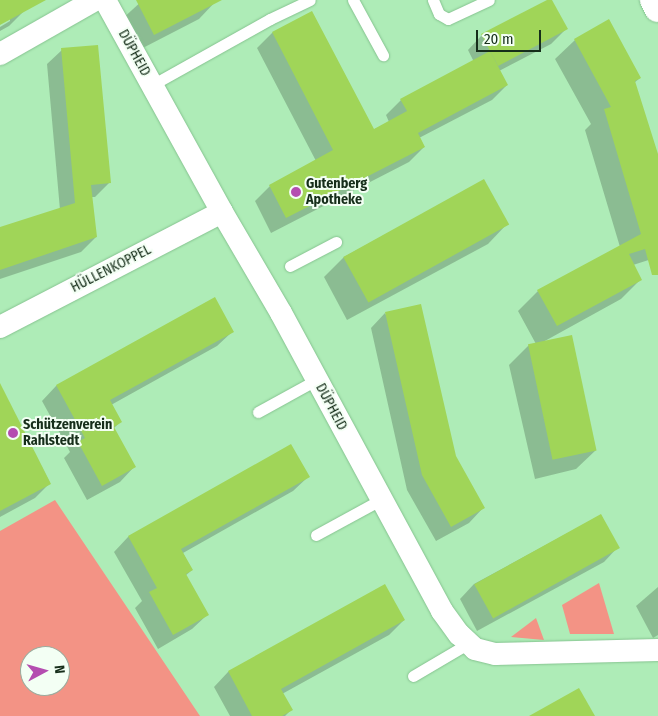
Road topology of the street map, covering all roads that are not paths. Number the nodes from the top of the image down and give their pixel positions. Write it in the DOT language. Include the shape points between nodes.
graph roads {
  1 [pos="95,0"];
  2 [pos="105,0"];
  3 [pos="310,0"];
  4 [pos="353,0"];
  5 [pos="433,0"];
  6 [pos="489,0"];
  7 [pos="654,0"];
  8 [pos="658,8"];
  9 [pos="0,54"];
  10 [pos="383,54"];
  11 [pos="152,85"];
  12 [pos="222,212"];
  13 [pos="336,242"];
  14 [pos="290,266"];
  15 [pos="0,327"];
  16 [pos="316,380"];
  17 [pos="258,412"];
  18 [pos="382,500"];
  19 [pos="316,535"];
  20 [pos="469,643"];
  21 [pos="658,650"];
  22 [pos="413,676"];
  1 -- 9 [label="street"];
  2 -- 11 [label="street, DÜPHEID"];
  3 -- 11 [label="lane"];
  4 -- 10 [label="lane"];
  5 -- 6 [label="lane" via="439,14 448,19"];
  7 -- 8 [label="street"];
  11 -- 12 [label="street, DÜPHEID"];
  12 -- 15 [label="street, HÜLLENKOPPEL"];
  12 -- 16 [label="street, DÜPHEID"];
  13 -- 14 [label="lane"];
  16 -- 17 [label="lane"];
  16 -- 18 [label="street, DÜPHEID"];
  18 -- 19 [label="lane"];
  18 -- 20 [label="street, DÜPHEID" via="442,611"];
  20 -- 21 [label="street, DÜPHEID" via="485,653 495,654"];
  20 -- 22 [label="lane"];
}
